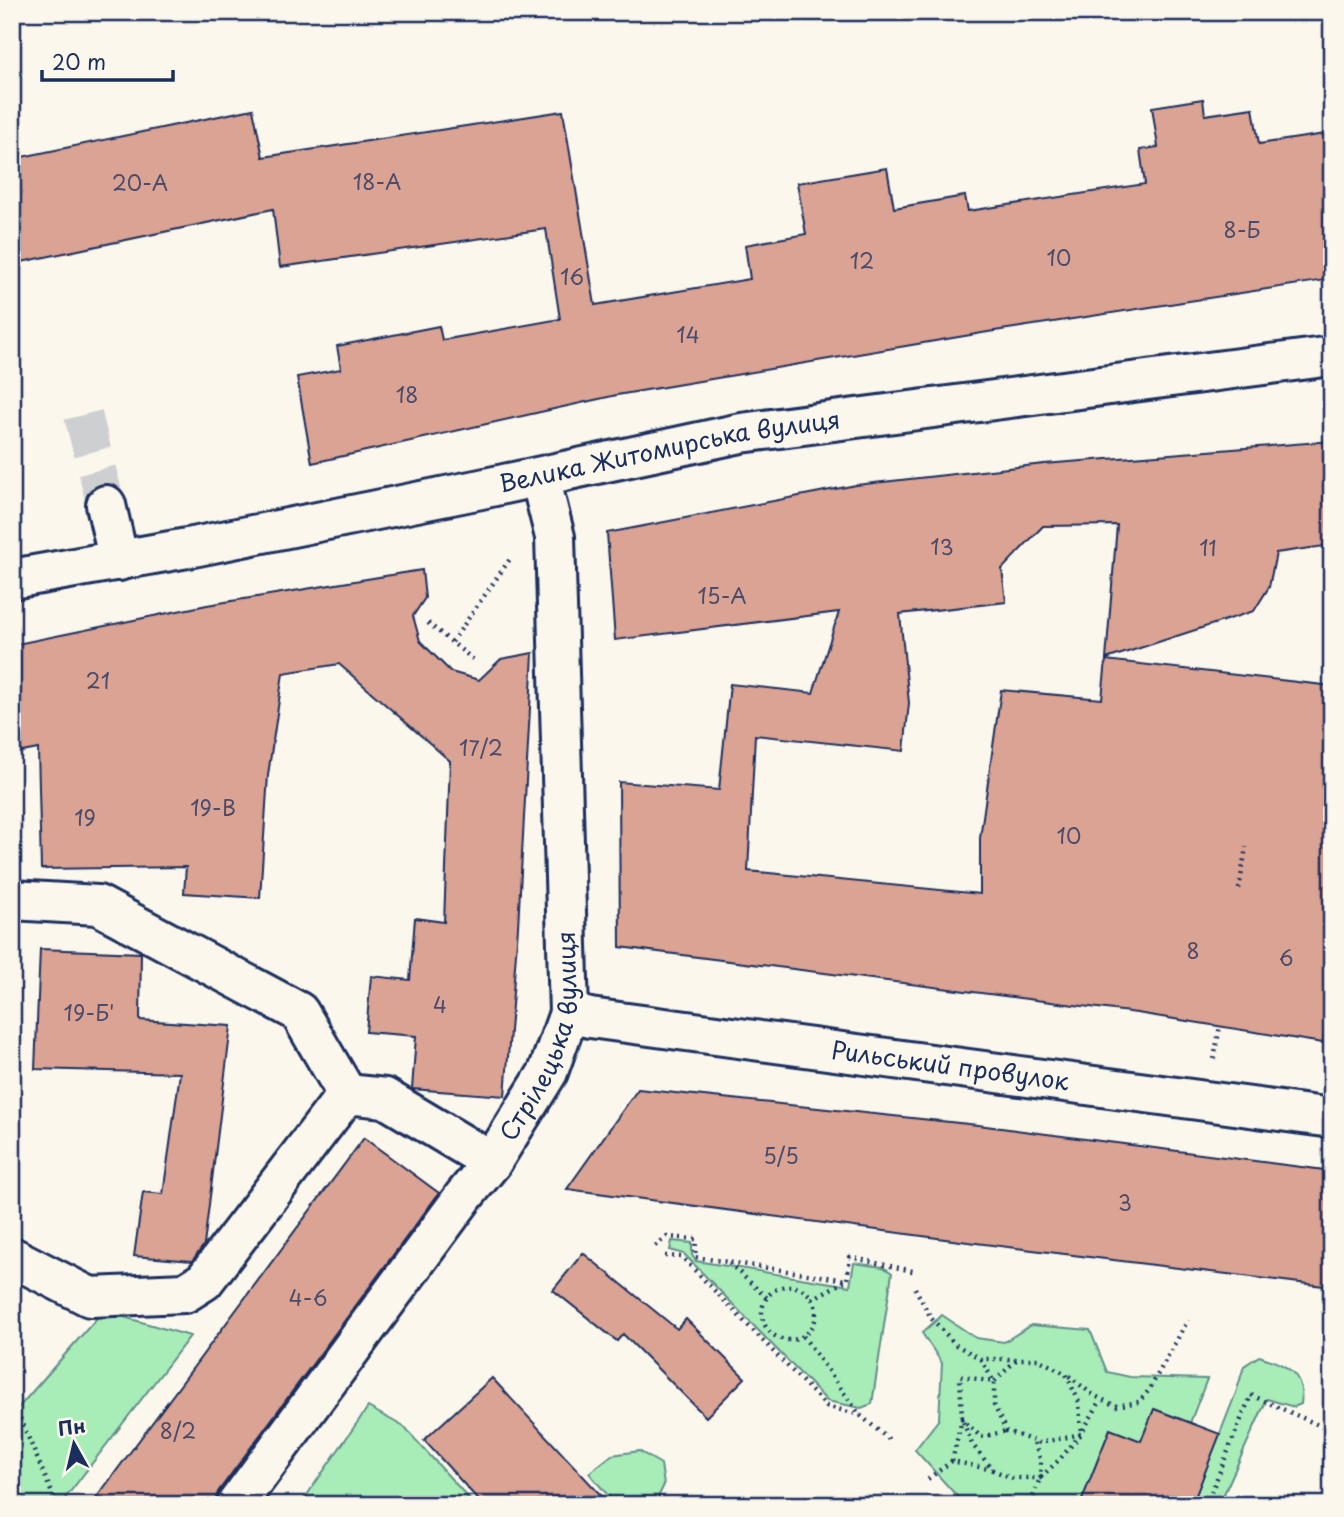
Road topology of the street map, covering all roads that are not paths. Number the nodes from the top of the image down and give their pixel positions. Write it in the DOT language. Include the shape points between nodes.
graph roads {
  1 [pos="1332,356"];
  2 [pos="540,477"];
  3 [pos="106,505"];
  4 [pos="119,561"];
  5 [pos="12,579"];
  6 [pos="12,900"];
  7 [pos="569,1013"];
  8 [pos="347,1094"];
  9 [pos="1332,1118"];
  10 [pos="492,1162"];
  11 [pos="12,1257"];
  12 [pos="236,1505"];
  1 -- 2 [label="street, Велика Житомирська вулиця" via="754,431"];
  2 -- 4 [label="street, Велика Житомирська вулиця"];
  2 -- 7 [label="street, Стрілецька вулиця" via="555,537"];
  3 -- 4 [label="street"];
  4 -- 5 [label="street, Велика Житомирська вулиця"];
  6 -- 8 [label="street" via="98,905 299,1012"];
  7 -- 9 [label="street, Рильський провулок"];
  7 -- 10 [label="street, Стрілецька вулиця" via="548,1072"];
  8 -- 10 [label="street" via="384,1098"];
  8 -- 11 [label="street" via="204,1281 185,1293 90,1297"];
  10 -- 12 [label="street, Стрілецька вулиця"];
}
